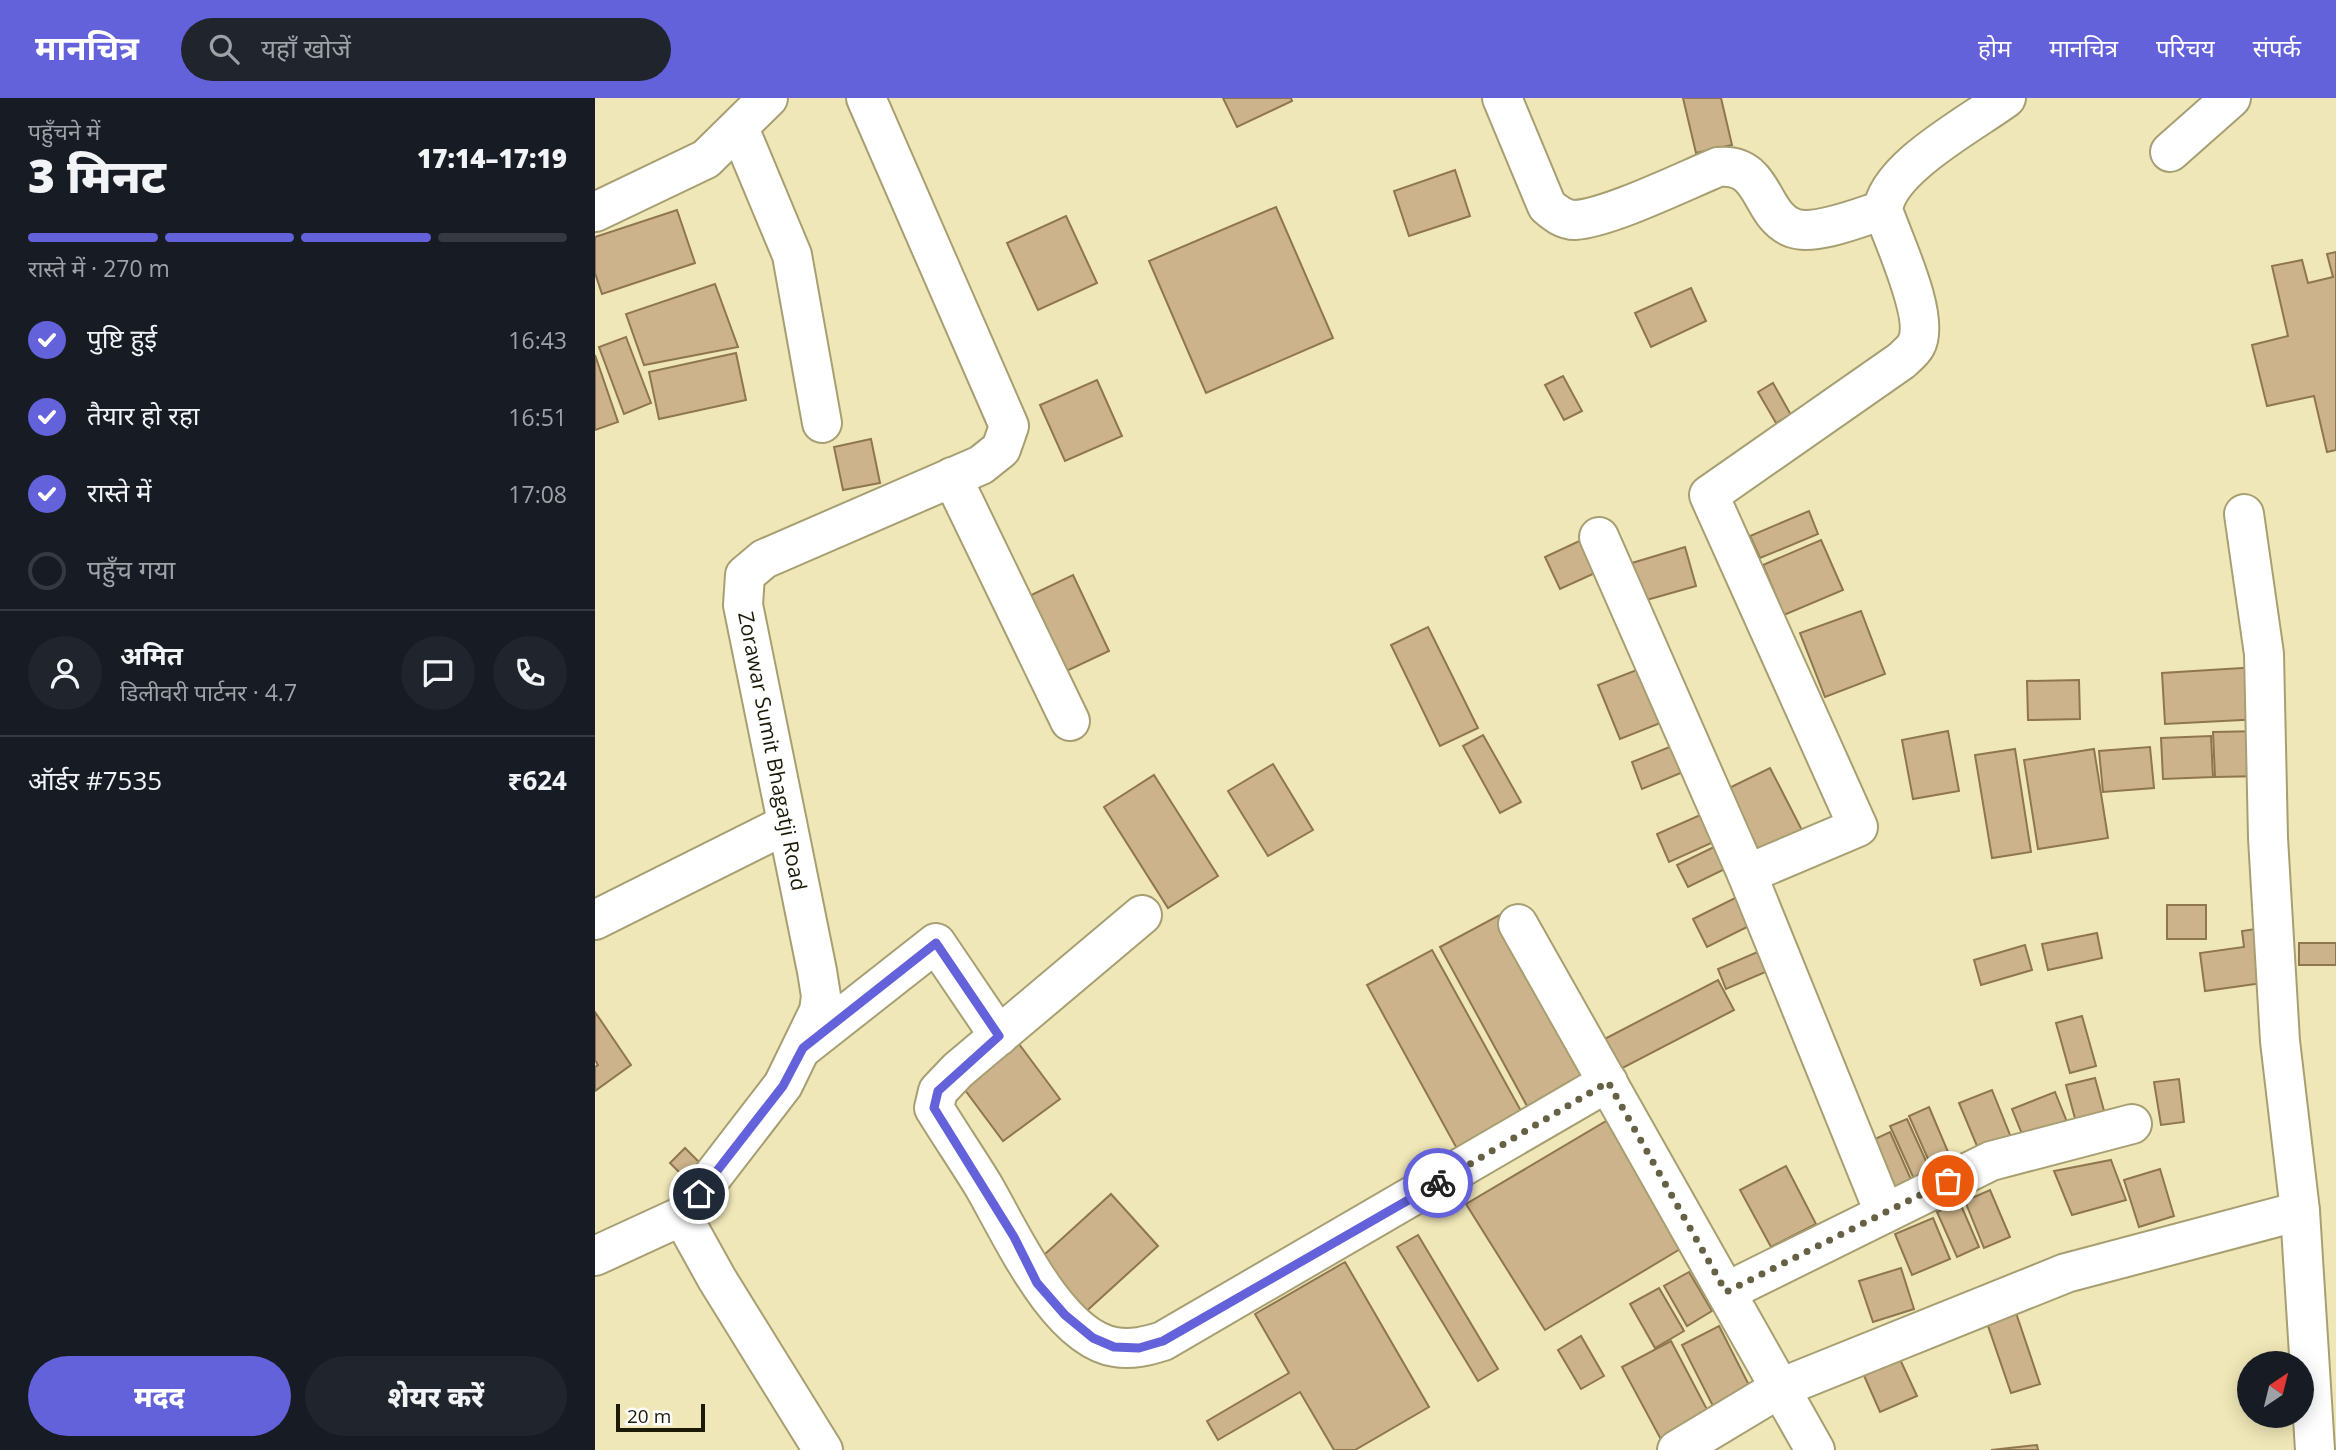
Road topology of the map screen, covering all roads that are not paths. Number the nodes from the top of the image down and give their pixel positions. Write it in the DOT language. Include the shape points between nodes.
graph roads {
  1 [pos="768,98"];
  2 [pos="866,98"];
  3 [pos="1502,98"];
  4 [pos="2006,98"];
  5 [pos="2231,98"];
  6 [pos="739,128"];
  7 [pos="2170,152"];
  8 [pos="1883,210"];
  9 [pos="595,212"];
  10 [pos="822,423"];
  11 [pos="952,477"];
  12 [pos="2244,514"];
  13 [pos="1599,537"];
  14 [pos="1070,721"];
  15 [pos="787,824"];
  16 [pos="1747,874"];
  17 [pos="596,915"];
  18 [pos="1142,915"];
  19 [pos="1518,924"];
  20 [pos="999,1036"];
  21 [pos="803,1048"];
  22 [pos="1608,1082"];
  23 [pos="2132,1124"];
  24 [pos="2300,1211"];
  25 [pos="1884,1212"];
  26 [pos="683,1216"];
  27 [pos="595,1256"];
  28 [pos="1726,1292"];
  29 [pos="1780,1388"];
  30 [pos="823,1450"];
  31 [pos="1678,1450"];
  32 [pos="1815,1450"];
  33 [pos="2315,1450"];
  1 -- 6 [label="street"];
  2 -- 11 [label="street, Zorawar Sumit Bhagatji Road" via="1009,426 1001,449 981,465"];
  3 -- 8 [label="street" via="1547,206 1559,216 1574,220 1599,215 1718,167 1732,166 1747,172 1780,219 1793,228 1814,230"];
  4 -- 8 [label="street" via="1910,165 1884,196"];
  5 -- 7 [label="street"];
  6 -- 9 [label="street" via="706,159"];
  6 -- 10 [label="street" via="792,255"];
  8 -- 16 [label="street" via="1918,308 1921,329 1916,346 1709,495 1858,827"];
  11 -- 14 [label="street"];
  11 -- 15 [label="street, Zorawar Sumit Bhagatji Road" via="764,559 745,575 743,605"];
  12 -- 24 [label="street" via="2264,654 2268,838 2280,1041"];
  13 -- 16 [label="street"];
  15 -- 17 [label="street"];
  15 -- 21 [label="street, Zorawar Sumit Bhagatji Road" via="821,996"];
  16 -- 25 [label="street"];
  18 -- 20 [label="street"];
  19 -- 22 [label="street"];
  20 -- 21 [label="street" via="936,943"];
  20 -- 22 [label="street" via="938,1091 934,1108 1037,1283 1065,1315 1093,1338 1114,1347 1139,1348 1163,1341"];
  21 -- 26 [label="street, Zorawar Sumit Bhagatji Road" via="783,1086"];
  22 -- 28 [label="street"];
  23 -- 25 [label="street" via="1991,1161"];
  24 -- 29 [label="street" via="2066,1273"];
  24 -- 33 [label="street"];
  25 -- 28 [label="street"];
  26 -- 27 [label="street"];
  26 -- 30 [label="street"];
  28 -- 29 [label="street"];
  29 -- 31 [label="street"];
  29 -- 32 [label="street"];
}
